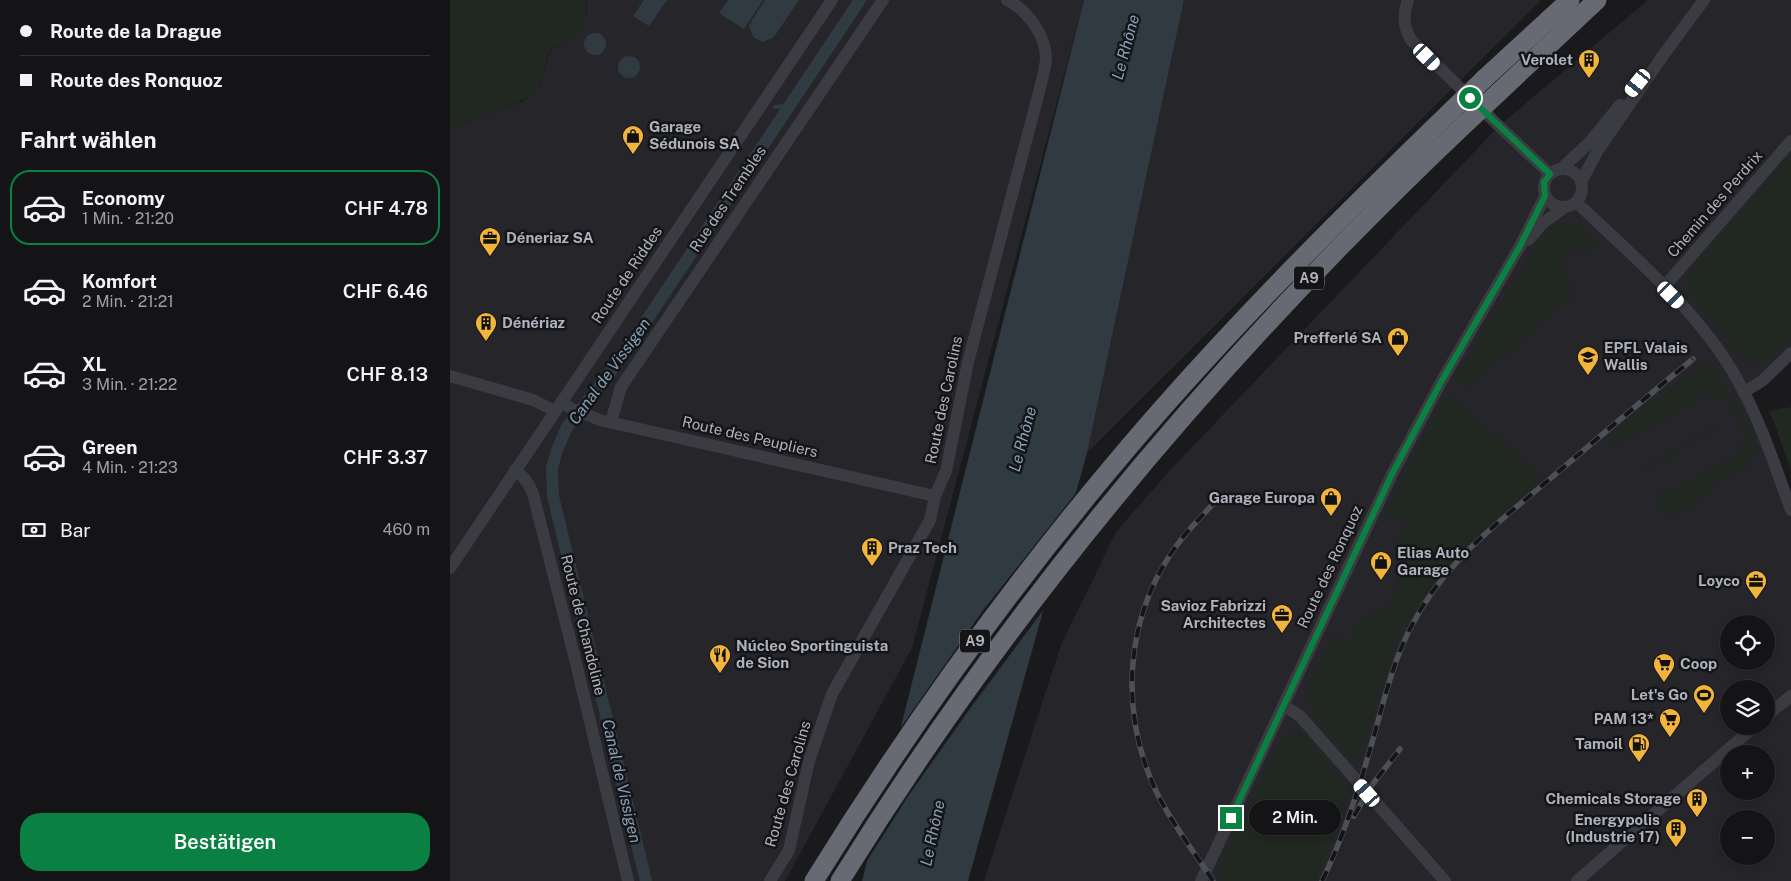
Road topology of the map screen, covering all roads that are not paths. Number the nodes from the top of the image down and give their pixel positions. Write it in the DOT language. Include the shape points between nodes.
graph roads {
  1 [pos="832,0"];
  2 [pos="883,0"];
  3 [pos="1007,0"];
  4 [pos="1408,0"];
  5 [pos="1570,0"];
  6 [pos="1597,0"];
  7 [pos="1704,0"];
  8 [pos="1664,54"];
  9 [pos="1491,86"];
  10 [pos="1791,141"];
  11 [pos="1555,171"];
  12 [pos="1581,182"];
  13 [pos="1545,196"];
  14 [pos="1571,204"];
  15 [pos="1503,274"];
  16 [pos="1664,288"];
  17 [pos="1791,353"];
  18 [pos="450,376"];
  19 [pos="1744,392"];
  20 [pos="563,407"];
  21 [pos="611,422"];
  22 [pos="515,470"];
  23 [pos="935,496"];
  24 [pos="1791,510"];
  25 [pos="450,568"];
  26 [pos="1791,696"];
  27 [pos="1283,705"];
  28 [pos="1775,709"];
  29 [pos="1745,735"];
  30 [pos="628,881"];
  31 [pos="770,881"];
  32 [pos="814,881"];
  33 [pos="840,881"];
  34 [pos="1201,881"];
  35 [pos="1444,881"];
  36 [pos="1577,881"];
  1 -- 20 [label="street, Route de Riddes"];
  2 -- 21 [label="street, Rue des Trembles" via="621,386"];
  3 -- 23 [label="street, Route des Carolins" via="1028,16 1041,34 1046,57 968,362 946,471"];
  4 -- 11 [label="street" via="1404,22 1412,41 1499,126"];
  5 -- 9 [label="highway, A9"];
  6 -- 9 [label="highway, A9"];
  7 -- 8 [label="street"];
  8 -- 11 [label="street" via="1589,143"];
  8 -- 12 [label="street" via="1598,150"];
  9 -- 32 [label="highway, A9, bridge" via="1451,111 1301,260 1156,416 1069,519 971,647 900,748"];
  9 -- 33 [label="highway, A9, bridge" via="1466,123 1320,266 1161,443 987,664 918,760"];
  10 -- 16 [label="street, Chemin des Perdrix"];
  11 -- 12 [label="street" via="1573,172"];
  11 -- 13 [label="street" via="1544,182"];
  12 -- 14 [label="street" via="1581,193"];
  13 -- 14 [label="street" via="1558,207"];
  13 -- 15 [label="street, Route des Ronquoz"];
  14 -- 15 [label="street, Route des Ronquoz" via="1543,223"];
  14 -- 16 [label="street"];
  15 -- 27 [label="street, Route des Ronquoz" via="1401,456"];
  16 -- 19 [label="street" via="1712,341"];
  17 -- 19 [label="street" via="1762,381"];
  18 -- 20 [label="street, Route des Peupliers"];
  19 -- 24 [label="street" via="1767,441"];
  20 -- 21 [label="street, Route des Peupliers"];
  20 -- 22 [label="street, Route de Riddes"];
  21 -- 23 [label="street, Route des Peupliers"];
  22 -- 25 [label="street, Route de Riddes"];
  22 -- 30 [label="street, Route de Chandoline" via="530,484 533,494"];
  23 -- 31 [label="street, Route des Carolins" via="930,520 832,694 809,761 789,850"];
  26 -- 28 [label="street"];
  27 -- 34 [label="street, Route des Ronquoz"];
  27 -- 35 [label="street" via="1300,716"];
  29 -- 36 [label="street"];
}
